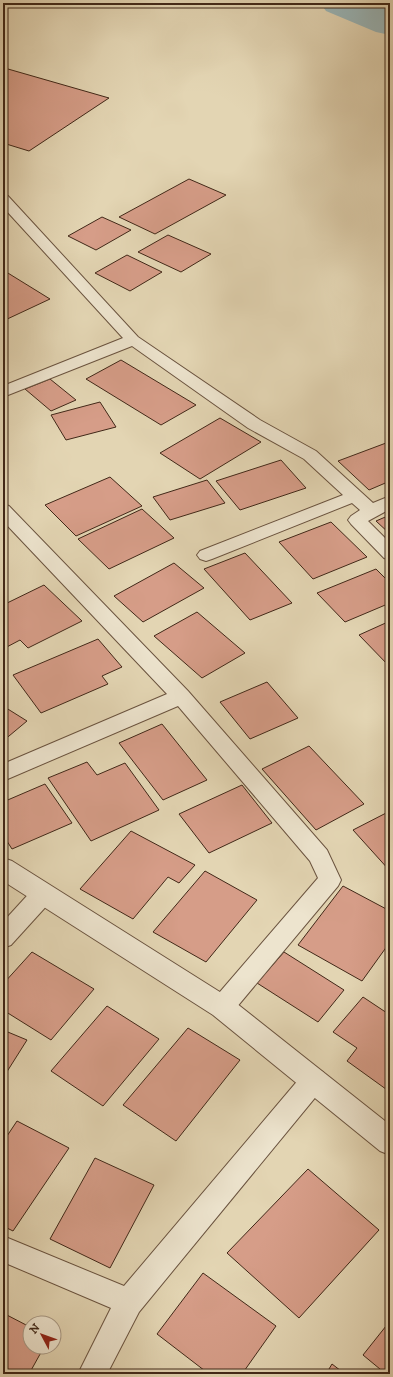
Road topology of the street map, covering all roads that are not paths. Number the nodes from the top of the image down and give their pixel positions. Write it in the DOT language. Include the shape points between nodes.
graph roads {
  1 [pos="3,199"];
  2 [pos="133,340"];
  3 [pos="3,392"];
  4 [pos="355,496"];
  5 [pos="390,502"];
  6 [pos="3,510"];
  7 [pos="371,511"];
  8 [pos="390,554"];
  9 [pos="206,555"];
  10 [pos="181,696"];
  11 [pos="3,773"];
  12 [pos="3,868"];
  13 [pos="43,894"];
  14 [pos="3,938"];
  15 [pos="222,1007"];
  16 [pos="314,1080"];
  17 [pos="390,1142"];
  18 [pos="3,1249"];
  19 [pos="129,1302"];
  20 [pos="92,1374"];
  1 -- 2 [label="lane"];
  2 -- 3 [label="lane"];
  2 -- 4 [label="lane" via="254,424 310,455"];
  4 -- 7 [label="lane"];
  4 -- 9 [label="lane"];
  5 -- 7 [label="lane"];
  6 -- 10 [label="lane"];
  7 -- 8 [label="lane" via="357,520"];
  10 -- 11 [label="lane"];
  10 -- 15 [label="lane" via="320,856 330,880"];
  12 -- 13 [label="street"];
  13 -- 14 [label="lane"];
  13 -- 15 [label="street"];
  15 -- 16 [label="street"];
  16 -- 17 [label="street"];
  16 -- 19 [label="lane"];
  18 -- 19 [label="lane"];
  19 -- 20 [label="lane"];
}
